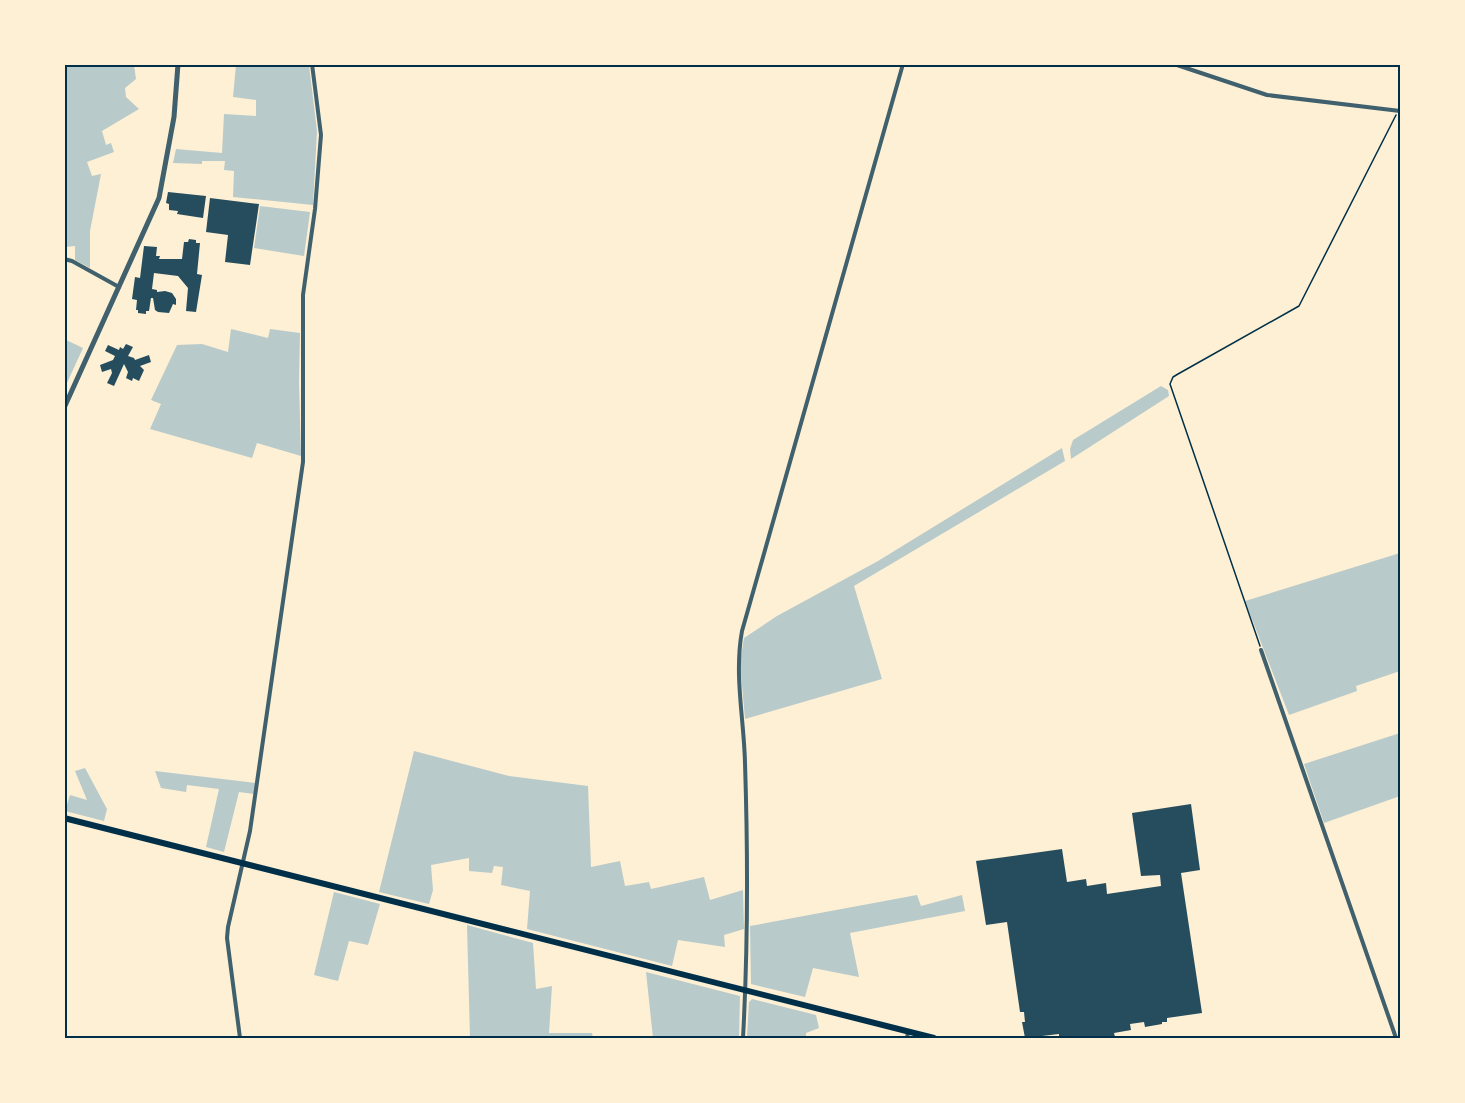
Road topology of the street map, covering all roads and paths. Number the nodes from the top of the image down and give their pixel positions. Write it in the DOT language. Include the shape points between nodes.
graph roads {
  1 [pos="178,64"];
  2 [pos="312,64"];
  3 [pos="903,64"];
  4 [pos="1174,64"];
  5 [pos="1400,110"];
  6 [pos="64,259"];
  7 [pos="119,287"];
  8 [pos="64,408"];
  9 [pos="1261,650"];
  10 [pos="64,818"];
  11 [pos="244,863"];
  12 [pos="746,991"];
  13 [pos="907,1035"];
  14 [pos="240,1038"];
  15 [pos="743,1038"];
  16 [pos="934,1038"];
  17 [pos="1396,1038"];
  1 -- 7 [label="street" via="174,117 159,198"];
  2 -- 11 [label="street" via="321,135 303,295 303,462"];
  3 -- 12 [label="street" via="741,635 738,668 745,772"];
  4 -- 5 [label="street" via="1267,95"];
  5 -- 9 [label="path" via="1303,301 1294,310 1173,377 1170,384"];
  6 -- 7 [label="street"];
  7 -- 8 [label="street"];
  9 -- 17 [label="street"];
  10 -- 11 [label="main road"];
  11 -- 12 [label="main road"];
  11 -- 14 [label="street" via="227,938"];
  12 -- 13 [label="main road"];
  12 -- 15 [label="street"];
  13 -- 16 [label="main road"];
}
